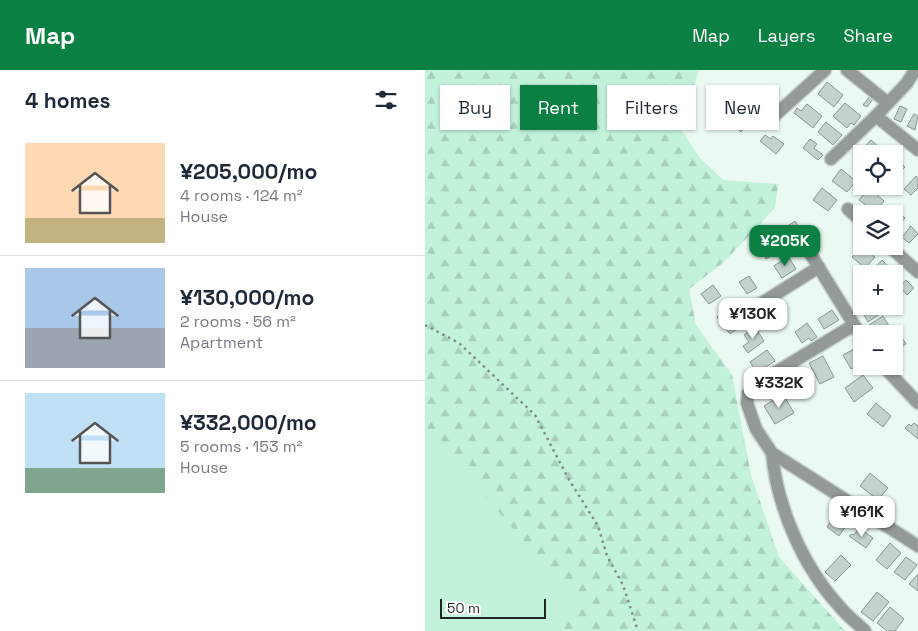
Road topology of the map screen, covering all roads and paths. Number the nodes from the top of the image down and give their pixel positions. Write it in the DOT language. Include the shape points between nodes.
graph roads {
  1 [pos="825,70"];
  2 [pos="847,70"];
  3 [pos="915,70"];
  4 [pos="889,103"];
  5 [pos="779,112"];
  6 [pos="876,116"];
  7 [pos="918,150"];
  8 [pos="831,159"];
  9 [pos="848,209"];
  10 [pos="853,214"];
  11 [pos="803,242"];
  12 [pos="899,255"];
  13 [pos="819,267"];
  14 [pos="918,272"];
  15 [pos="741,316"];
  16 [pos="425,325"];
  17 [pos="855,325"];
  18 [pos="853,333"];
  19 [pos="892,375"];
  20 [pos="918,403"];
  21 [pos="773,453"];
  22 [pos="918,546"];
  23 [pos="638,631"];
  24 [pos="865,631"];
  1 -- 5 [label="street"];
  2 -- 4 [label="street"];
  3 -- 4 [label="street"];
  4 -- 6 [label="street"];
  6 -- 7 [label="street"];
  6 -- 8 [label="street"];
  9 -- 10 [label="street"];
  11 -- 13 [label="street"];
  12 -- 14 [label="street"];
  13 -- 15 [label="street"];
  13 -- 17 [label="street"];
  16 -- 23 [label="path" via="459,343 535,416 598,526"];
  18 -- 21 [label="street" via="756,384 748,393 747,403 756,429"];
  19 -- 20 [label="street"];
  21 -- 22 [label="street"];
  21 -- 24 [label="street" via="775,479 800,547 839,607"];
}
